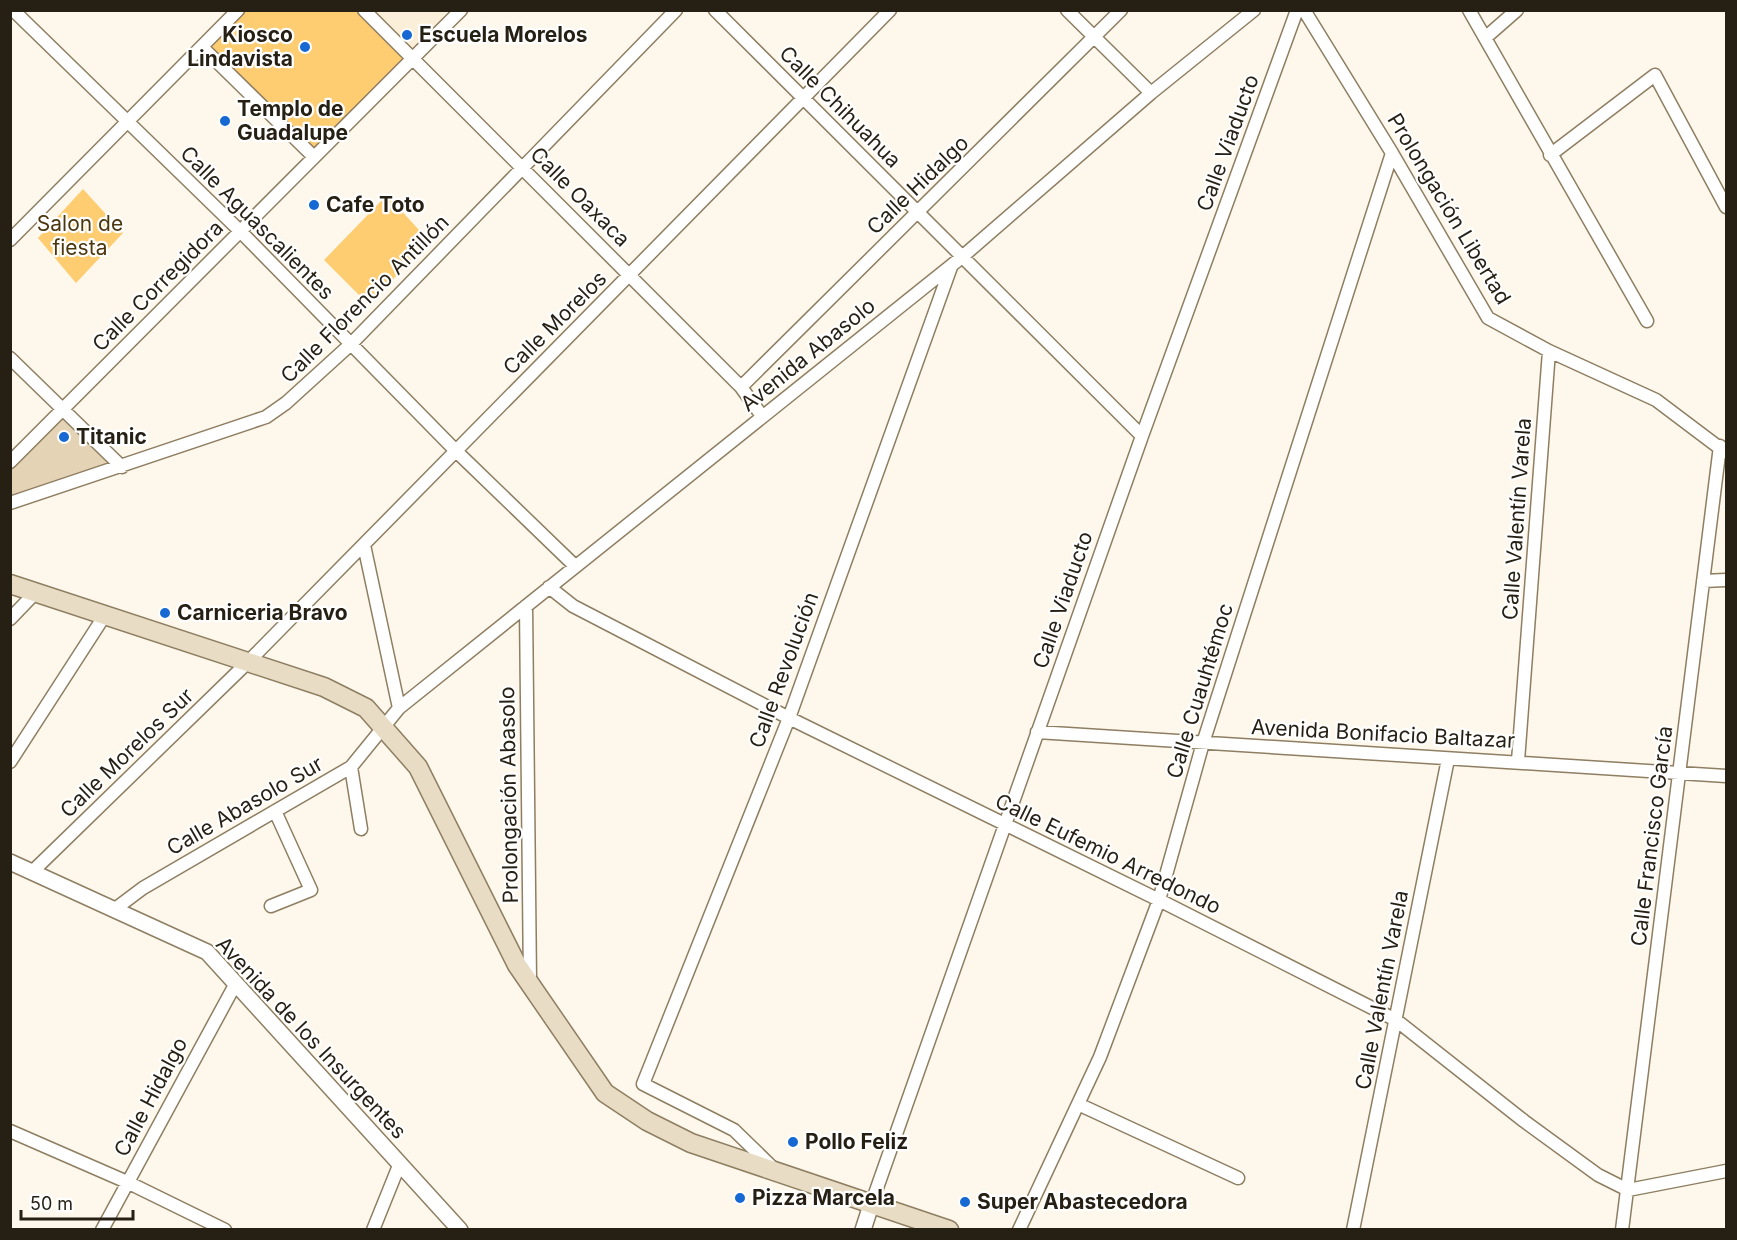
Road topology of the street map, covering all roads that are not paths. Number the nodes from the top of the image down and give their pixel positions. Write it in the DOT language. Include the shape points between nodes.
graph roads {
  1 [pos="238,10"];
  2 [pos="364,10"];
  3 [pos="461,10"];
  4 [pos="676,10"];
  5 [pos="715,10"];
  6 [pos="890,10"];
  7 [pos="1067,10"];
  8 [pos="1121,10"];
  9 [pos="1254,10"];
  10 [pos="1296,10"];
  11 [pos="1304,10"];
  12 [pos="1469,10"];
  13 [pos="1517,10"];
  14 [pos="15,13"];
  15 [pos="1096,38"];
  16 [pos="1485,38"];
  17 [pos="202,47"];
  18 [pos="414,59"];
  19 [pos="1151,93"];
  20 [pos="804,98"];
  21 [pos="126,123"];
  22 [pos="1392,153"];
  23 [pos="1550,155"];
  24 [pos="314,157"];
  25 [pos="523,168"];
  26 [pos="1726,207"];
  27 [pos="918,213"];
  28 [pos="240,231"];
  29 [pos="10,240"];
  30 [pos="962,257"];
  31 [pos="951,266"];
  32 [pos="629,275"];
  33 [pos="1647,321"];
  34 [pos="351,344"];
  35 [pos="1549,351"];
  36 [pos="10,358"];
  37 [pos="741,387"];
  38 [pos="63,410"];
  39 [pos="762,416"];
  40 [pos="1142,436"];
  41 [pos="1723,450"];
  42 [pos="456,451"];
  43 [pos="10,462"];
  44 [pos="122,467"];
  45 [pos="10,502"];
  46 [pos="364,545"];
  47 [pos="575,566"];
  48 [pos="1703,580"];
  49 [pos="1726,580"];
  50 [pos="10,584"];
  51 [pos="549,587"];
  52 [pos="36,592"];
  53 [pos="526,606"];
  54 [pos="105,615"];
  55 [pos="10,619"];
  56 [pos="248,662"];
  57 [pos="399,708"];
  58 [pos="789,718"];
  59 [pos="383,725"];
  60 [pos="1037,732"];
  61 [pos="1203,743"];
  62 [pos="1448,759"];
  63 [pos="1518,761"];
  64 [pos="10,762"];
  65 [pos="351,767"];
  66 [pos="1679,774"];
  67 [pos="1726,776"];
  68 [pos="275,811"];
  69 [pos="1005,824"];
  70 [pos="362,829"];
  71 [pos="11,864"];
  72 [pos="32,872"];
  73 [pos="1159,900"];
  74 [pos="271,906"];
  75 [pos="115,909"];
  76 [pos="236,983"];
  77 [pos="530,984"];
  78 [pos="1396,1020"];
  79 [pos="1078,1104"];
  80 [pos="10,1131"];
  81 [pos="400,1162"];
  82 [pos="1726,1171"];
  83 [pos="779,1173"];
  84 [pos="1238,1178"];
  85 [pos="127,1182"];
  86 [pos="1628,1190"];
  87 [pos="871,1205"];
  88 [pos="102,1230"];
  89 [pos="225,1230"];
  90 [pos="373,1230"];
  91 [pos="460,1230"];
  92 [pos="863,1230"];
  93 [pos="949,1230"];
  94 [pos="1019,1230"];
  95 [pos="1353,1230"];
  96 [pos="1622,1230"];
  1 -- 17 [label="street"];
  2 -- 18 [label="street, Calle Oaxaca"];
  3 -- 18 [label="street, Calle Corregidora"];
  4 -- 25 [label="street, Calle Florencio Antillón"];
  5 -- 20 [label="street, Calle Chihuahua"];
  6 -- 20 [label="street, Calle Morelos"];
  7 -- 15 [label="street"];
  8 -- 15 [label="street, Calle Hidalgo"];
  9 -- 19 [label="street, Avenida Abasolo"];
  10 -- 40 [label="street, Calle Viaducto"];
  11 -- 22 [label="street, Prolongación Libertad"];
  12 -- 16 [label="street"];
  13 -- 16 [label="street"];
  14 -- 21 [label="street, Calle Aguascalientes"];
  15 -- 19 [label="street"];
  15 -- 27 [label="street, Calle Hidalgo"];
  16 -- 23 [label="street"];
  17 -- 21 [label="street"];
  17 -- 24 [label="street"];
  18 -- 24 [label="street, Calle Corregidora"];
  18 -- 25 [label="street, Calle Oaxaca"];
  19 -- 30 [label="street, Avenida Abasolo"];
  20 -- 27 [label="street, Calle Chihuahua"];
  20 -- 32 [label="street, Calle Morelos"];
  21 -- 28 [label="street, Calle Aguascalientes"];
  21 -- 29 [label="street"];
  22 -- 35 [label="street, Prolongación Libertad" via="1488,318"];
  22 -- 61 [label="street, Calle Cuauhtémoc"];
  23 -- 26 [label="street" via="1655,75"];
  23 -- 33 [label="street"];
  24 -- 28 [label="street, Calle Corregidora"];
  25 -- 32 [label="street, Calle Oaxaca"];
  25 -- 34 [label="street, Calle Florencio Antillón"];
  27 -- 30 [label="street, Calle Chihuahua"];
  27 -- 37 [label="street, Calle Hidalgo"];
  28 -- 34 [label="street, Calle Aguascalientes"];
  28 -- 38 [label="street, Calle Corregidora"];
  30 -- 31 [label="street, Avenida Abasolo"];
  30 -- 40 [label="street, Calle Chihuahua"];
  31 -- 39 [label="street, Avenida Abasolo"];
  31 -- 58 [label="street, Calle Revolución"];
  32 -- 37 [label="street, Calle Oaxaca"];
  32 -- 42 [label="street, Calle Morelos"];
  34 -- 42 [label="street, Calle Aguascalientes"];
  34 -- 44 [label="street, Calle Florencio Antillón" via="266,417"];
  35 -- 41 [label="street, Prolongación Libertad" via="1656,400"];
  35 -- 63 [label="street, Calle Valentín Varela"];
  36 -- 38 [label="street"];
  37 -- 39 [label="street, Calle Oaxaca"];
  38 -- 43 [label="street, Calle Corregidora"];
  38 -- 44 [label="street"];
  39 -- 47 [label="street, Avenida Abasolo"];
  40 -- 60 [label="street, Calle Viaducto"];
  41 -- 48 [label="street, Calle Francisco García"];
  42 -- 46 [label="street, Calle Morelos"];
  42 -- 47 [label="street, Calle Aguascalientes"];
  44 -- 45 [label="street, Calle Florencio Antillón"];
  46 -- 56 [label="street, Calle Morelos"];
  46 -- 57 [label="street"];
  47 -- 51 [label="street, Avenida Abasolo"];
  48 -- 49 [label="street"];
  48 -- 66 [label="street, Calle Francisco García"];
  50 -- 52 [label="main road"];
  51 -- 53 [label="street, Avenida Abasolo"];
  51 -- 58 [label="street, Calle Eufemio Arredondo" via="573,606"];
  52 -- 54 [label="main road"];
  52 -- 55 [label="street"];
  53 -- 57 [label="street, Avenida Abasolo"];
  53 -- 77 [label="street, Prolongación Abasolo"];
  54 -- 56 [label="main road"];
  54 -- 64 [label="street"];
  56 -- 59 [label="main road" via="324,687 366,708"];
  56 -- 72 [label="street, Calle Morelos Sur"];
  57 -- 59 [label="street, Avenida Abasolo"];
  58 -- 69 [label="street, Calle Eufemio Arredondo"];
  58 -- 83 [label="street, Calle Revolución" via="643,1084 734,1130"];
  59 -- 65 [label="street, Calle Abasolo Sur"];
  59 -- 77 [label="main road" via="418,767"];
  60 -- 61 [label="street, Avenida Bonifacio Baltazar"];
  60 -- 69 [label="street, Calle Viaducto"];
  61 -- 62 [label="street, Avenida Bonifacio Baltazar"];
  61 -- 73 [label="street, Calle Cuauhtémoc"];
  62 -- 63 [label="street, Avenida Bonifacio Baltazar"];
  62 -- 78 [label="street, Calle Valentín Varela"];
  63 -- 66 [label="street, Avenida Bonifacio Baltazar"];
  65 -- 68 [label="street, Calle Abasolo Sur"];
  65 -- 70 [label="street"];
  66 -- 67 [label="street, Avenida Bonifacio Baltazar"];
  66 -- 86 [label="street, Calle Francisco García"];
  68 -- 74 [label="street" via="311,890"];
  68 -- 75 [label="street, Calle Abasolo Sur" via="143,888"];
  69 -- 73 [label="street, Calle Eufemio Arredondo"];
  69 -- 87 [label="street, Calle Viaducto"];
  71 -- 72 [label="street, Avenida de los Insurgentes"];
  72 -- 75 [label="street, Avenida de los Insurgentes"];
  73 -- 78 [label="street, Calle Eufemio Arredondo"];
  73 -- 79 [label="street, Calle Cuauhtémoc" via="1100,1057"];
  75 -- 76 [label="street, Avenida de los Insurgentes" via="207,952"];
  76 -- 81 [label="street, Avenida de los Insurgentes"];
  76 -- 85 [label="street, Calle Hidalgo"];
  77 -- 83 [label="main road" via="605,1093 647,1122 691,1143"];
  78 -- 86 [label="street, Calle Eufemio Arredondo" via="1524,1121 1598,1175"];
  78 -- 95 [label="street, Calle Valentín Varela"];
  79 -- 84 [label="street"];
  79 -- 94 [label="street, Calle Cuauhtémoc"];
  80 -- 85 [label="street"];
  81 -- 90 [label="street"];
  81 -- 91 [label="street, Avenida de los Insurgentes"];
  82 -- 86 [label="street"];
  83 -- 87 [label="main road"];
  85 -- 88 [label="street, Calle Hidalgo"];
  85 -- 89 [label="street"];
  86 -- 96 [label="street, Calle Francisco García"];
  87 -- 92 [label="street"];
  87 -- 93 [label="main road"];
}
